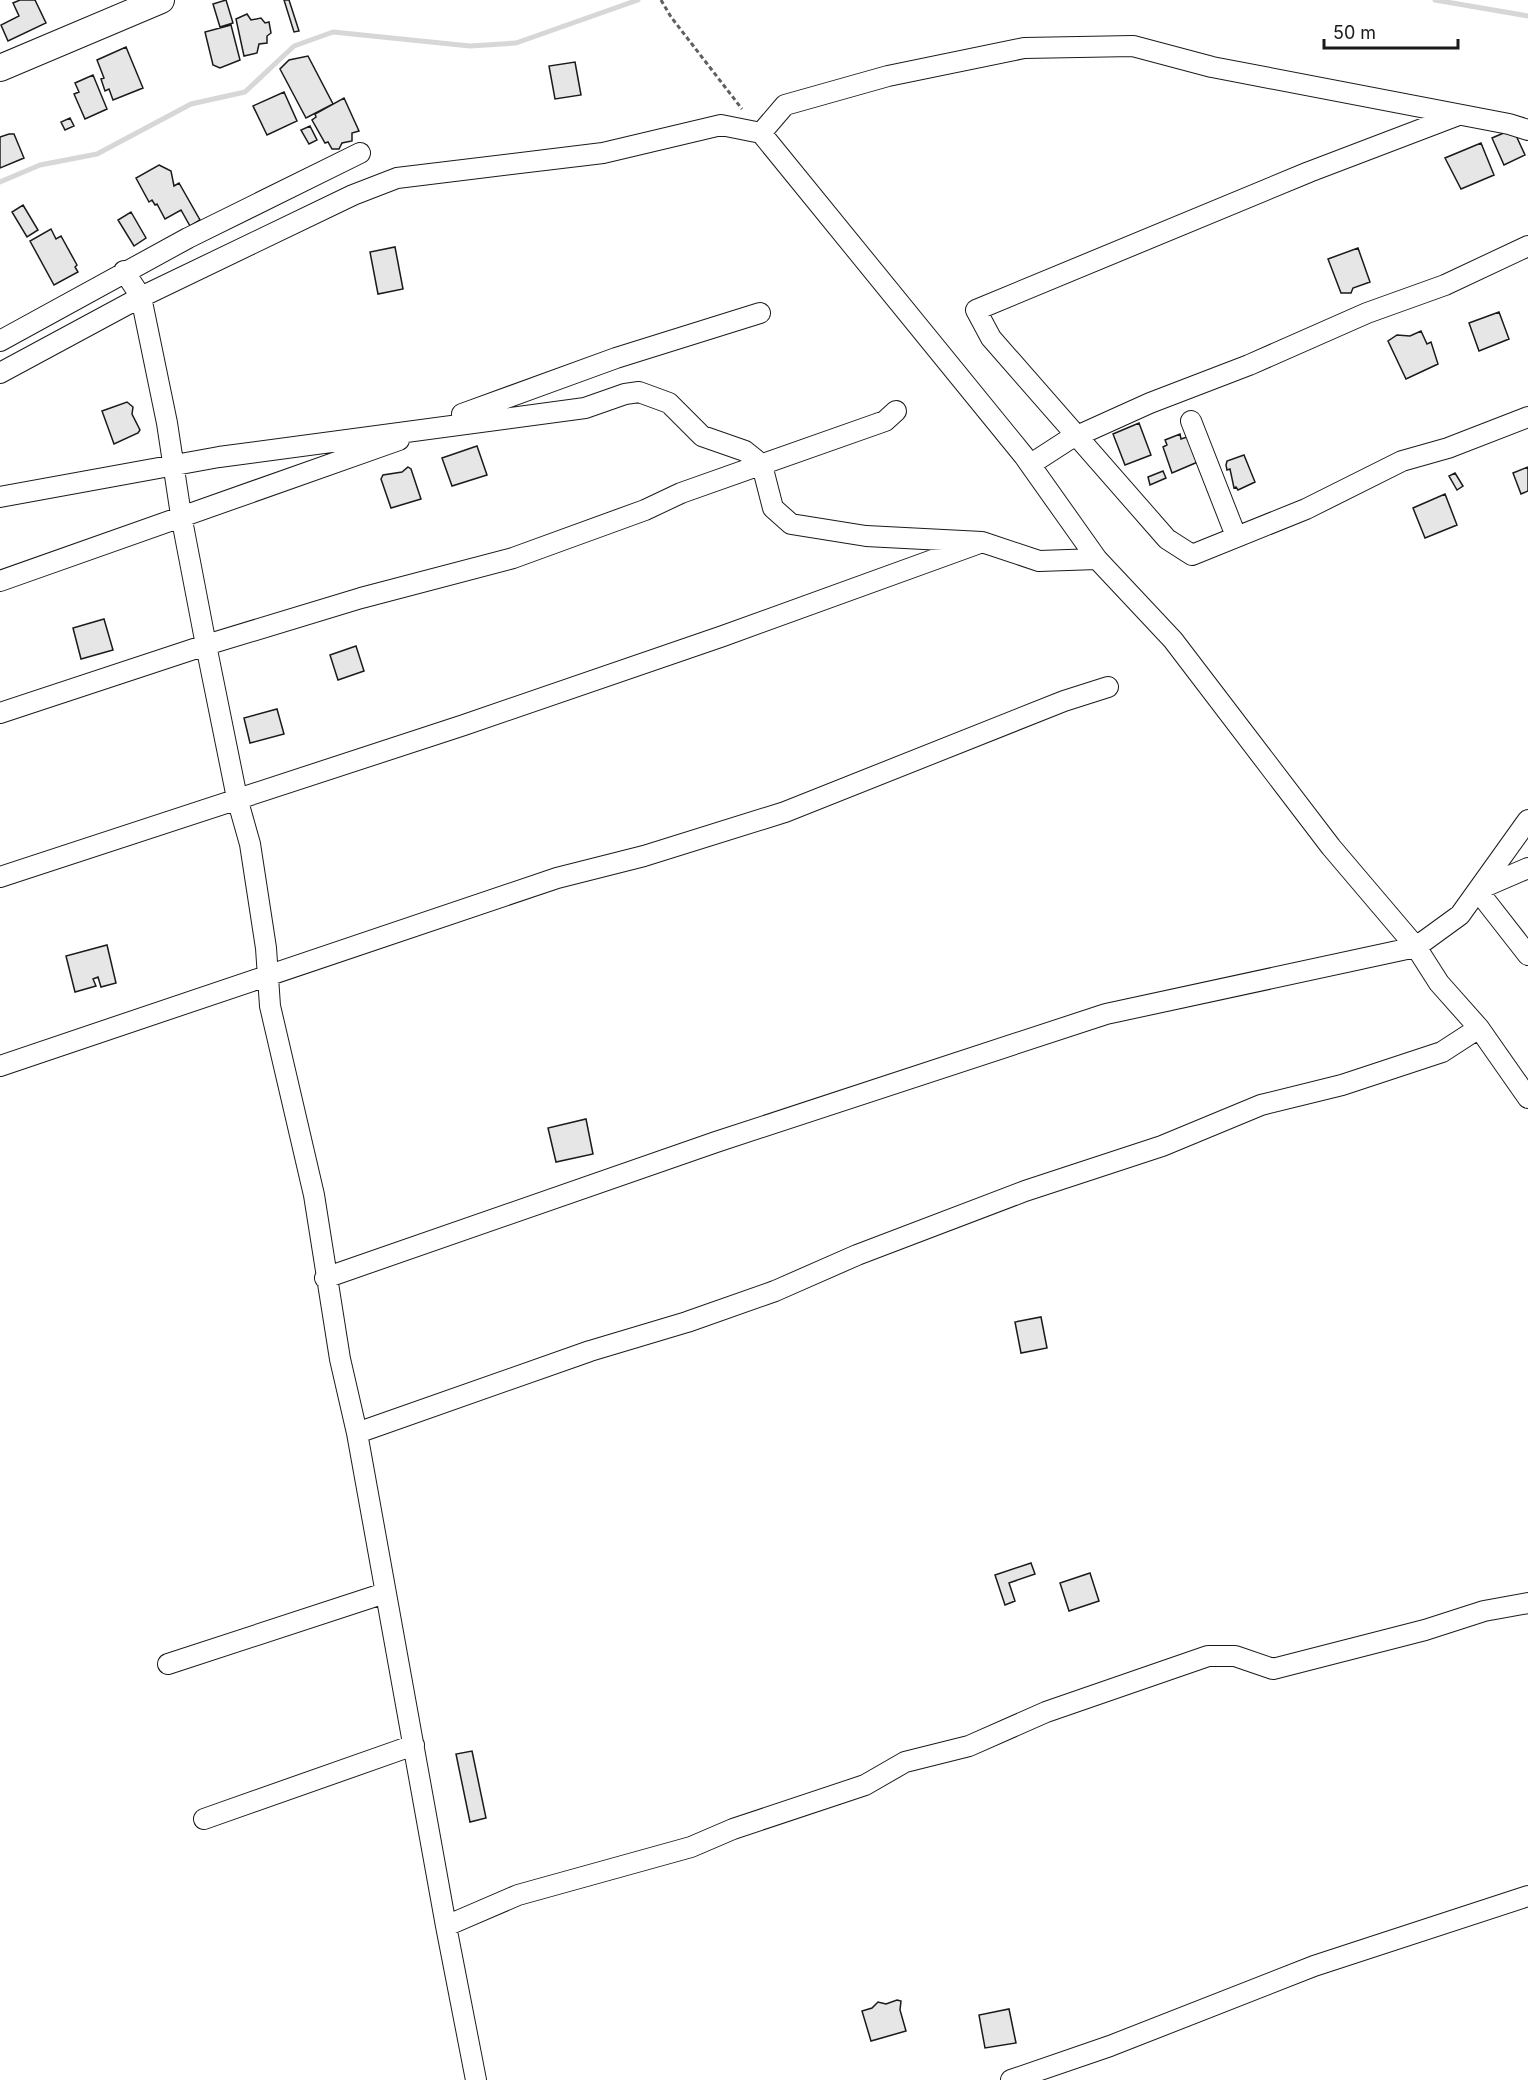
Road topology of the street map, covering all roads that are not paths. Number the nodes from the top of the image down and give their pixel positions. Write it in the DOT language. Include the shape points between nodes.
graph roads {
  1 [pos="161,0"];
  2 [pos="0,68"];
  3 [pos="1455,116"];
  4 [pos="1528,130"];
  5 [pos="760,133"];
  6 [pos="360,153"];
  7 [pos="1528,246"];
  8 [pos="124,271"];
  9 [pos="141,297"];
  10 [pos="760,313"];
  11 [pos="0,341"];
  12 [pos="0,373"];
  13 [pos="896,411"];
  14 [pos="1528,417"];
  15 [pos="1191,421"];
  16 [pos="425,428"];
  17 [pos="1077,436"];
  18 [pos="1031,464"];
  19 [pos="173,465"];
  20 [pos="759,465"];
  21 [pos="0,496"];
  22 [pos="181,515"];
  23 [pos="1236,536"];
  24 [pos="982,542"];
  25 [pos="1097,559"];
  26 [pos="0,580"];
  27 [pos="206,645"];
  28 [pos="1108,687"];
  29 [pos="0,713"];
  30 [pos="237,798"];
  31 [pos="1528,820"];
  32 [pos="1528,868"];
  33 [pos="0,877"];
  34 [pos="1479,890"];
  35 [pos="1416,947"];
  36 [pos="1528,955"];
  37 [pos="266,975"];
  38 [pos="1479,1028"];
  39 [pos="0,1066"];
  40 [pos="1528,1098"];
  41 [pos="325,1278"];
  42 [pos="357,1433"];
  43 [pos="384,1593"];
  44 [pos="1528,1603"];
  45 [pos="168,1664"];
  46 [pos="414,1745"];
  47 [pos="204,1819"];
  48 [pos="1528,1896"];
  49 [pos="446,1926"];
  50 [pos="476,2080"];
  51 [pos="1011,2080"];
  1 -- 2 [label="main road"];
  3 -- 4 [label="street"];
  3 -- 5 [label="street" via="1212,67 1132,46 1024,48 888,75 785,105"];
  3 -- 17 [label="street" via="976,310 991,338"];
  5 -- 9 [label="street" via="721,125 603,153 397,178 353,195"];
  5 -- 18 [label="street"];
  6 -- 8 [label="street"];
  7 -- 17 [label="street" via="1445,285 1367,313"];
  8 -- 9 [label="street"];
  8 -- 11 [label="street"];
  9 -- 12 [label="street"];
  9 -- 19 [label="street"];
  10 -- 16 [label="street" via="616,358"];
  13 -- 20 [label="street" via="885,421"];
  14 -- 23 [label="street" via="1402,461 1306,509"];
  15 -- 23 [label="street"];
  16 -- 19 [label="street"];
  16 -- 20 [label="street" via="585,408 625,393 639,392 669,402 702,436 745,451"];
  16 -- 22 [label="street" via="409,437"];
  17 -- 18 [label="street"];
  17 -- 23 [label="street" via="1167,539 1192,555"];
  18 -- 25 [label="street"];
  19 -- 21 [label="street"];
  19 -- 22 [label="street"];
  20 -- 24 [label="street" via="768,484 772,508 791,524 866,536"];
  20 -- 27 [label="street" via="513,558"];
  22 -- 26 [label="street"];
  22 -- 27 [label="street"];
  24 -- 25 [label="street" via="1040,561"];
  24 -- 30 [label="street" via="464,725"];
  25 -- 35 [label="street" via="1173,639 1331,847"];
  27 -- 29 [label="street"];
  27 -- 30 [label="street"];
  28 -- 37 [label="street" via="1053,705 785,812 644,856 557,878"];
  30 -- 33 [label="street"];
  30 -- 37 [label="street" via="252,855 266,948"];
  31 -- 34 [label="street"];
  32 -- 34 [label="street"];
  34 -- 35 [label="street" via="1460,915"];
  34 -- 36 [label="street"];
  35 -- 38 [label="street" via="1439,983"];
  35 -- 41 [label="street" via="1106,1014 716,1142"];
  37 -- 39 [label="street"];
  37 -- 41 [label="street" via="314,1195"];
  38 -- 40 [label="street"];
  38 -- 42 [label="street" via="1442,1052 1261,1105 1162,1146 1025,1191 775,1291"];
  41 -- 42 [label="street"];
  42 -- 43 [label="street"];
  43 -- 45 [label="street"];
  43 -- 46 [label="street"];
  44 -- 49 [label="street" via="1484,1611 1273,1669 1235,1656 1208,1656 1046,1712 969,1746 905,1762 865,1785 691,1847 518,1894"];
  46 -- 47 [label="street"];
  46 -- 49 [label="street"];
  48 -- 51 [label="street" via="1314,1966 1110,2046"];
  49 -- 50 [label="street"];
}
